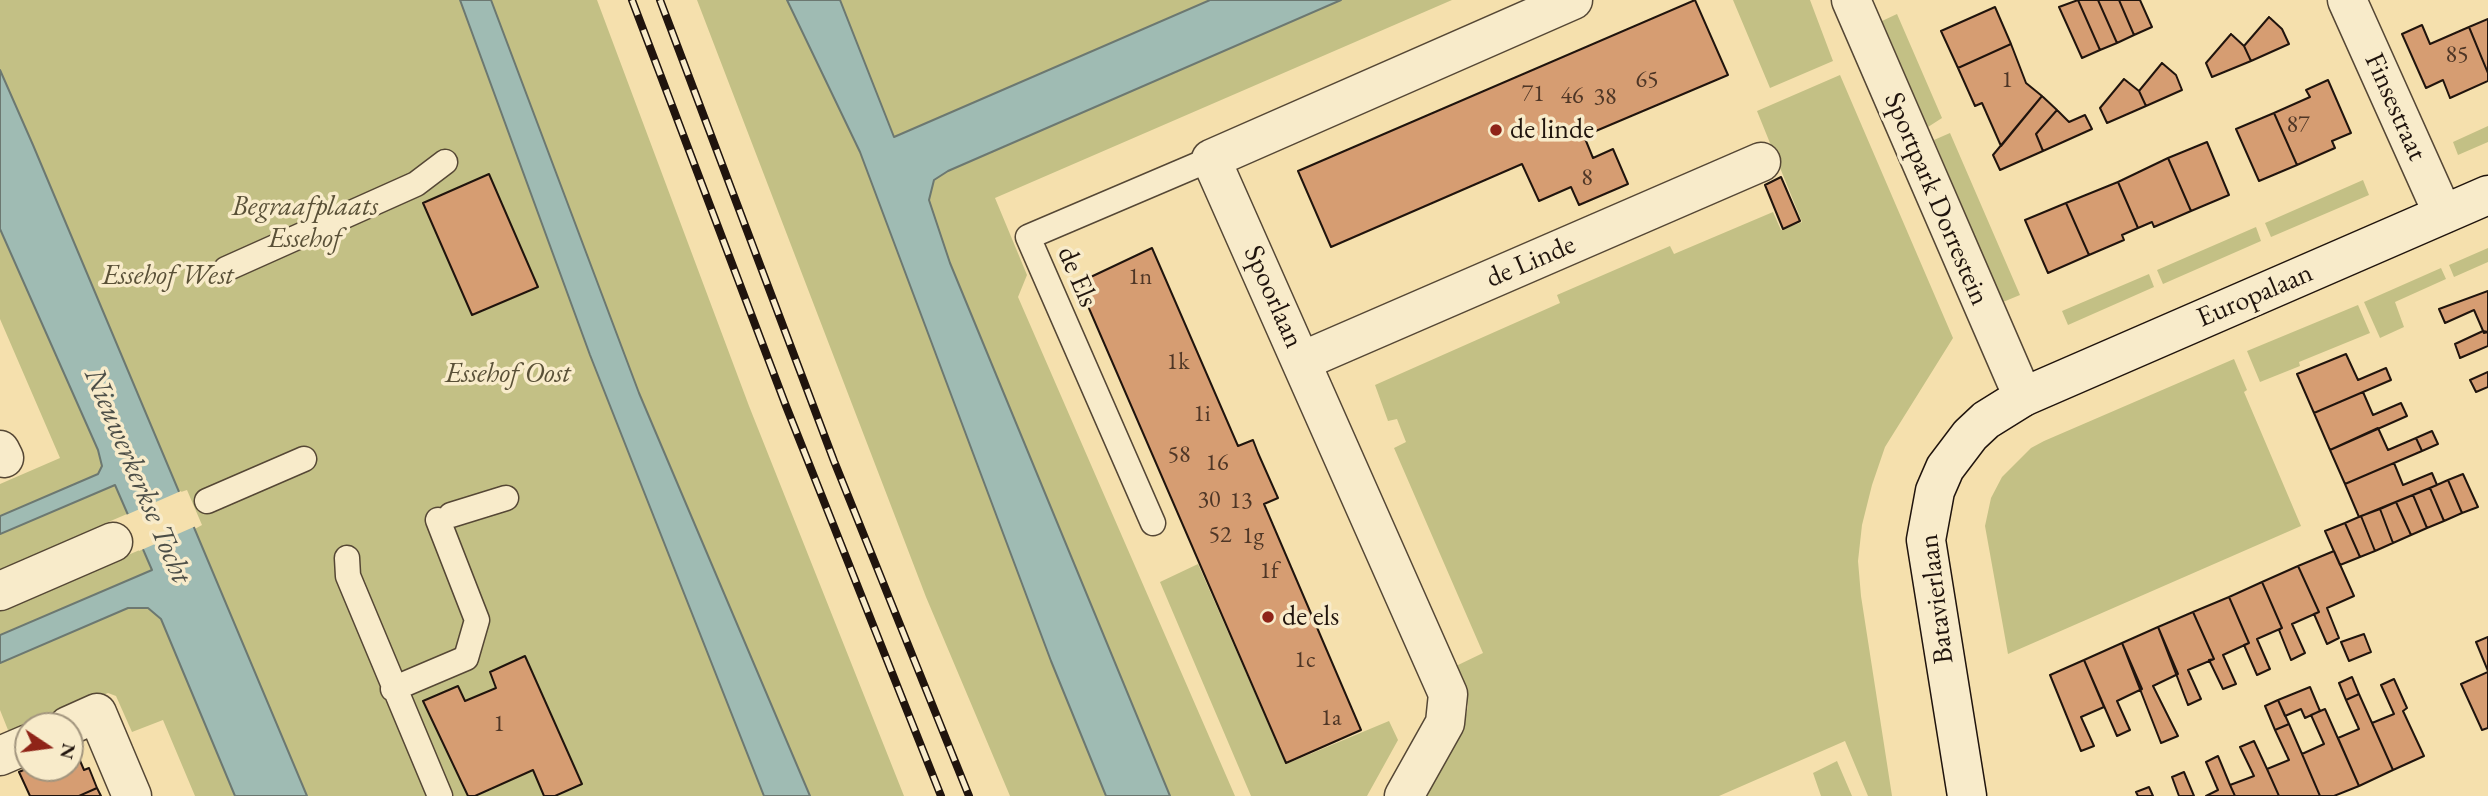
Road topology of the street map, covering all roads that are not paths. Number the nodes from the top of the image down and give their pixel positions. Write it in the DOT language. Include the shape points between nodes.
graph roads {
  1 [pos="1573,0"];
  2 [pos="1851,0"];
  3 [pos="2347,0"];
  4 [pos="1211,159"];
  5 [pos="445,162"];
  6 [pos="1761,162"];
  7 [pos="2488,195"];
  8 [pos="2443,214"];
  9 [pos="226,269"];
  10 [pos="1301,361"];
  11 [pos="2022,397"];
  12 [pos="304,459"];
  13 [pos="506,498"];
  14 [pos="207,501"];
  15 [pos="1153,523"];
  16 [pos="113,542"];
  17 [pos="347,558"];
  18 [pos="0,591"];
  19 [pos="393,689"];
  20 [pos="84,719"];
  21 [pos="132,796"];
  22 [pos="440,796"];
  23 [pos="1404,796"];
  24 [pos="1967,796"];
  1 -- 4 [label="street"];
  2 -- 11 [label="street, Sportpark Dorrestein"];
  3 -- 8 [label="street, Finsestraat"];
  4 -- 10 [label="street, Spoorlaan"];
  4 -- 15 [label="lane, de Els" via="1028,237"];
  5 -- 9 [label="lane" via="416,184"];
  6 -- 10 [label="street, de Linde"];
  7 -- 8 [label="street, Europalaan"];
  8 -- 11 [label="street, Europalaan"];
  10 -- 23 [label="street, Spoorlaan" via="1448,694 1445,723"];
  11 -- 24 [label="street, Batavierlaan" via="1986,420 1955,452 1935,491 1929,516 1926,540 1932,591"];
  12 -- 14 [label="lane"];
  13 -- 19 [label="lane" via="444,517 477,620 466,659"];
  16 -- 18 [label="street"];
  17 -- 19 [label="lane" via="348,576"];
  19 -- 22 [label="lane"];
  20 -- 21 [label="street" via="97,713"];
}
